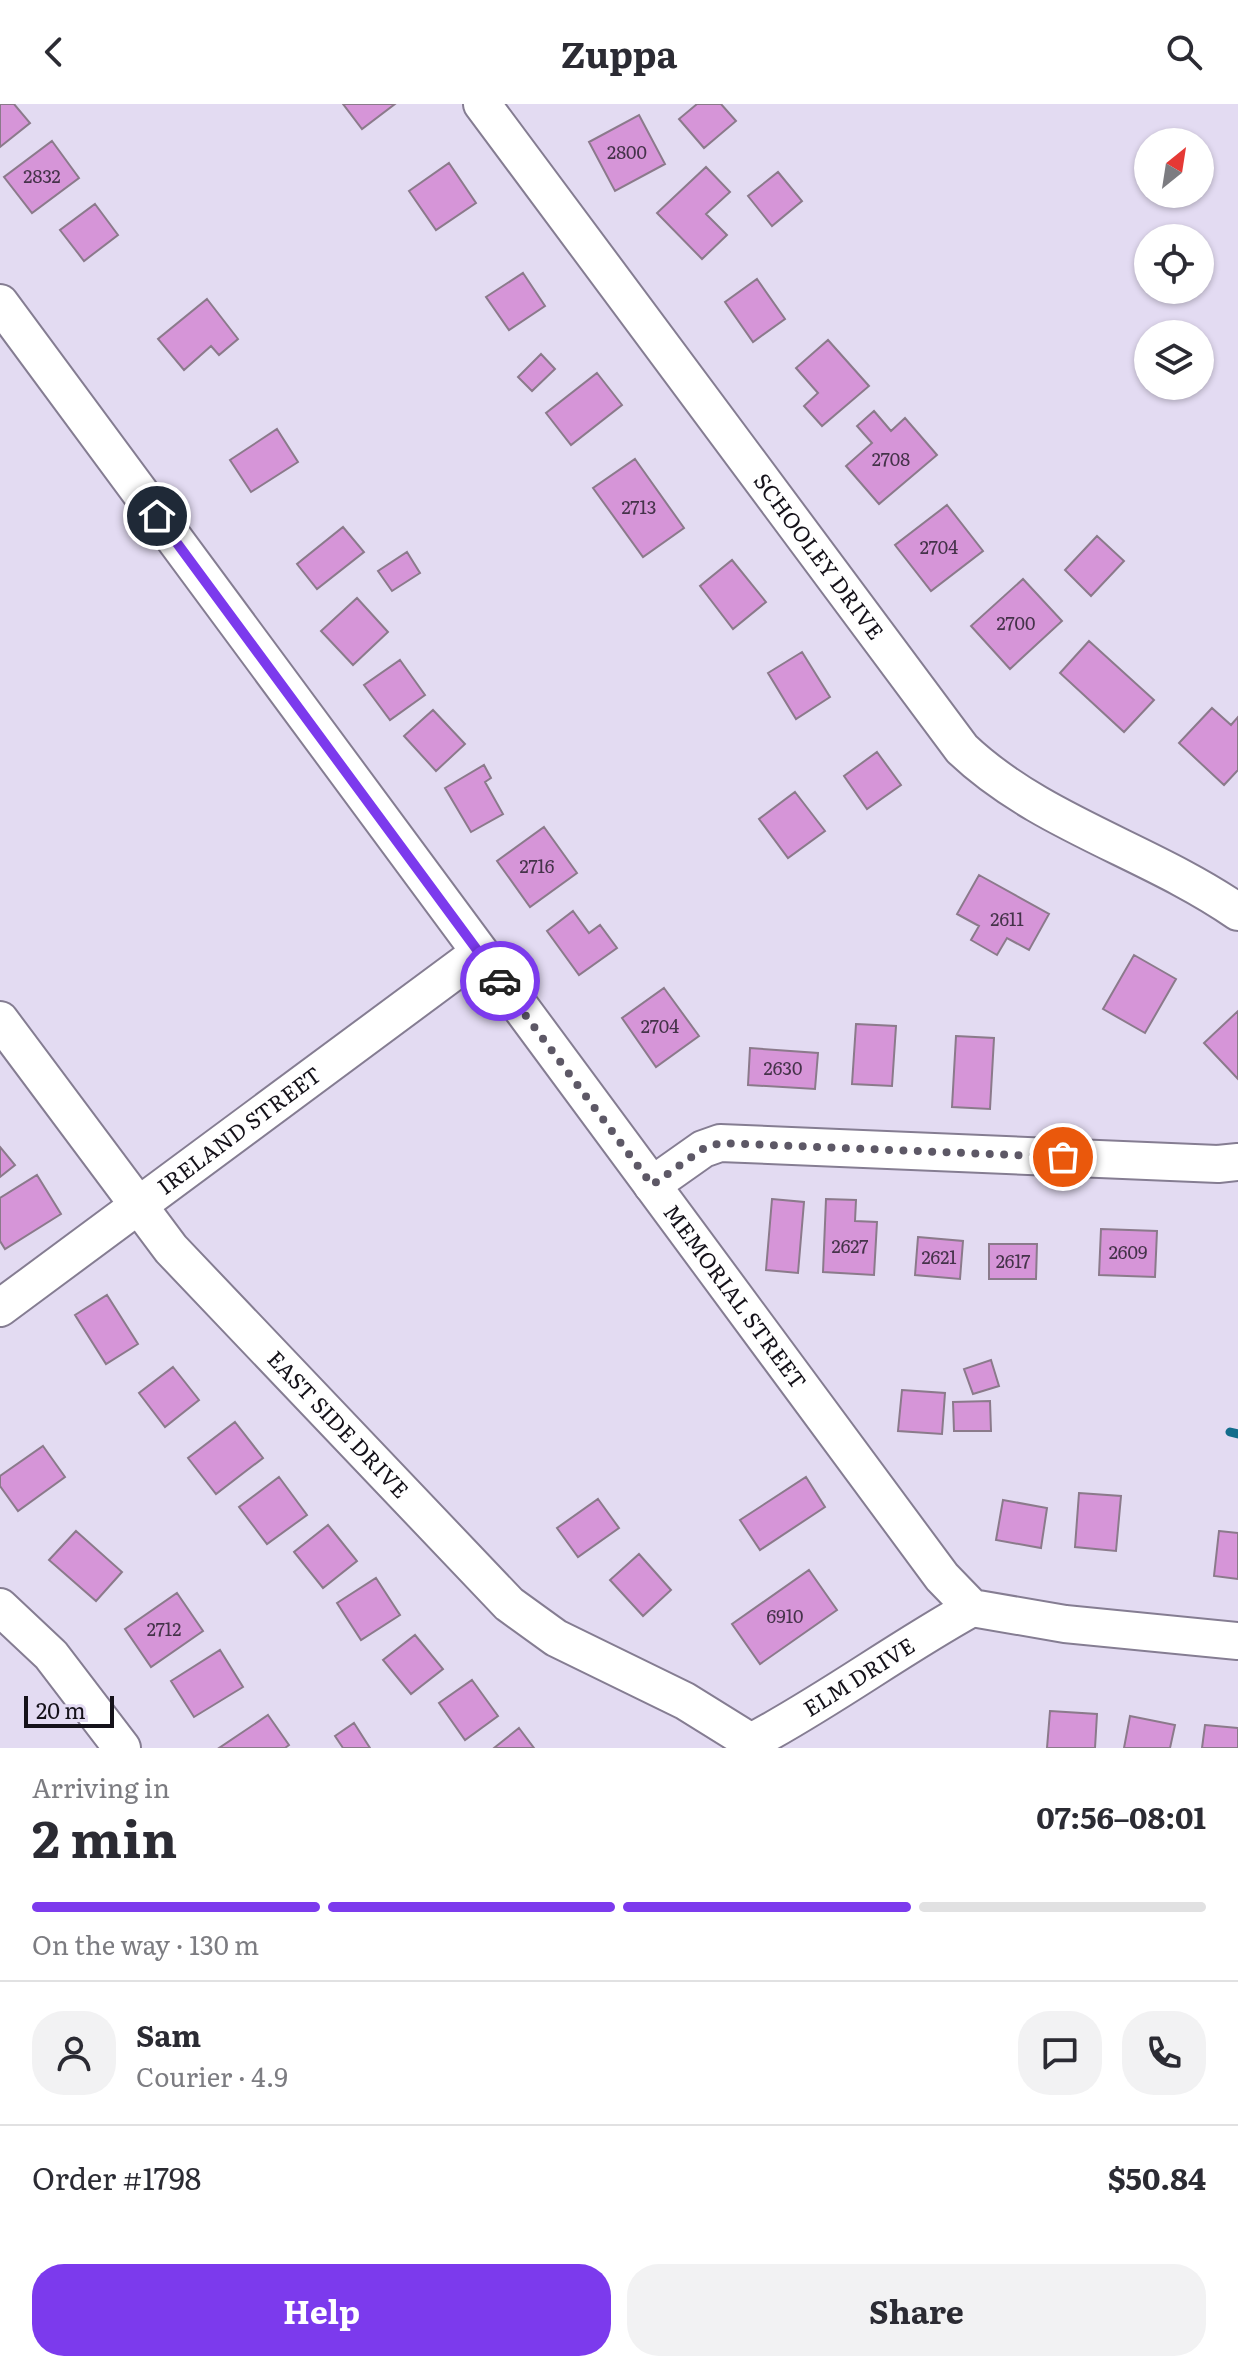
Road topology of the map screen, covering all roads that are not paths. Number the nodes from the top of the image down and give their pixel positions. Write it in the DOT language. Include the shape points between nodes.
graph roads {
  1 [pos="482,104"];
  2 [pos="0,303"];
  3 [pos="1238,912"];
  4 [pos="479,953"];
  5 [pos="0,1020"];
  6 [pos="1238,1162"];
  7 [pos="652,1185"];
  8 [pos="137,1206"];
  9 [pos="0,1308"];
  10 [pos="0,1607"];
  11 [pos="972,1608"];
  12 [pos="1238,1641"];
  13 [pos="751,1745"];
  14 [pos="122,1748"];
  1 -- 3 [label="street, SCHOOLEY DRIVE" via="962,749 1018,794 1183,877"];
  2 -- 4 [label="street, MEMORIAL STREET"];
  4 -- 7 [label="street, MEMORIAL STREET"];
  4 -- 8 [label="street, IRELAND STREET"];
  5 -- 8 [label="street, EAST SIDE DRIVE"];
  6 -- 7 [label="street" via="720,1143"];
  7 -- 11 [label="street, MEMORIAL STREET" via="942,1577"];
  8 -- 9 [label="street, IRELAND STREET"];
  8 -- 13 [label="street, EAST SIDE DRIVE" via="171,1249 509,1604 556,1638 685,1701"];
  10 -- 14 [label="street" via="51,1655"];
  11 -- 12 [label="street" via="1065,1624"];
  11 -- 13 [label="street, ELM DRIVE"];
}
